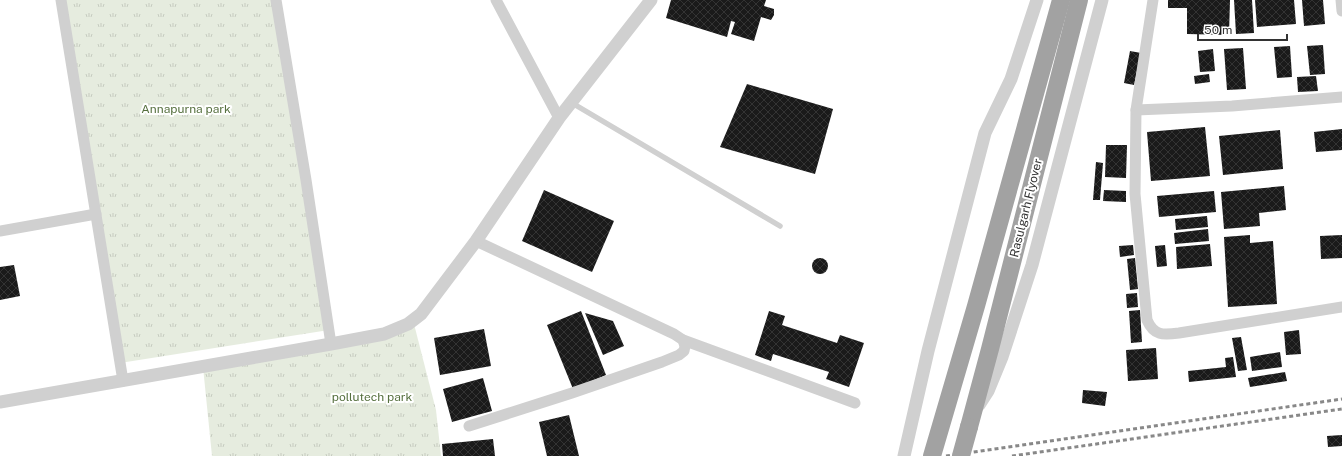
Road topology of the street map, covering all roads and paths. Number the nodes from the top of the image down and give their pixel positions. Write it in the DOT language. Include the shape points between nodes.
graph roads {
  1 [pos="61,0"];
  2 [pos="276,0"];
  3 [pos="496,0"];
  4 [pos="651,0"];
  5 [pos="1037,0"];
  6 [pos="1061,0"];
  7 [pos="1079,0"];
  8 [pos="1102,0"];
  9 [pos="1153,0"];
  10 [pos="1341,0"];
  11 [pos="1342,11"];
  12 [pos="1342,97"];
  13 [pos="571,102"];
  14 [pos="1136,110"];
  15 [pos="559,118"];
  16 [pos="96,214"];
  17 [pos="780,226"];
  18 [pos="0,231"];
  19 [pos="476,241"];
  20 [pos="1342,307"];
  21 [pos="683,340"];
  22 [pos="331,344"];
  23 [pos="122,381"];
  24 [pos="0,402"];
  25 [pos="855,403"];
  26 [pos="970,422"];
  27 [pos="469,426"];
  28 [pos="904,456"];
  29 [pos="932,456"];
  30 [pos="961,456"];
  1 -- 16 [label="street"];
  2 -- 22 [label="street"];
  3 -- 15 [label="street"];
  4 -- 13 [label="street"];
  5 -- 28 [label="street" via="1011,79 985,133 928,351"];
  6 -- 29 [label="highway, Rasulgarh Flyover"];
  7 -- 26 [label="highway, Rasulgarh Flyover"];
  8 -- 26 [label="street" via="1032,265 999,364"];
  9 -- 14 [label="street"];
  10 -- 11 [label="street"];
  12 -- 14 [label="street" via="1232,106"];
  13 -- 15 [label="street"];
  13 -- 17 [label="lane"];
  14 -- 20 [label="street" via="1135,194 1147,320 1150,327 1166,335"];
  15 -- 19 [label="street"];
  16 -- 18 [label="street"];
  16 -- 23 [label="street"];
  19 -- 21 [label="street"];
  19 -- 22 [label="street" via="421,314 408,324 384,334"];
  21 -- 25 [label="street"];
  21 -- 27 [label="street" via="684,351 673,357"];
  22 -- 23 [label="street"];
  23 -- 24 [label="street"];
  26 -- 30 [label="highway, Rasulgarh Flyover, bridge"];
}
